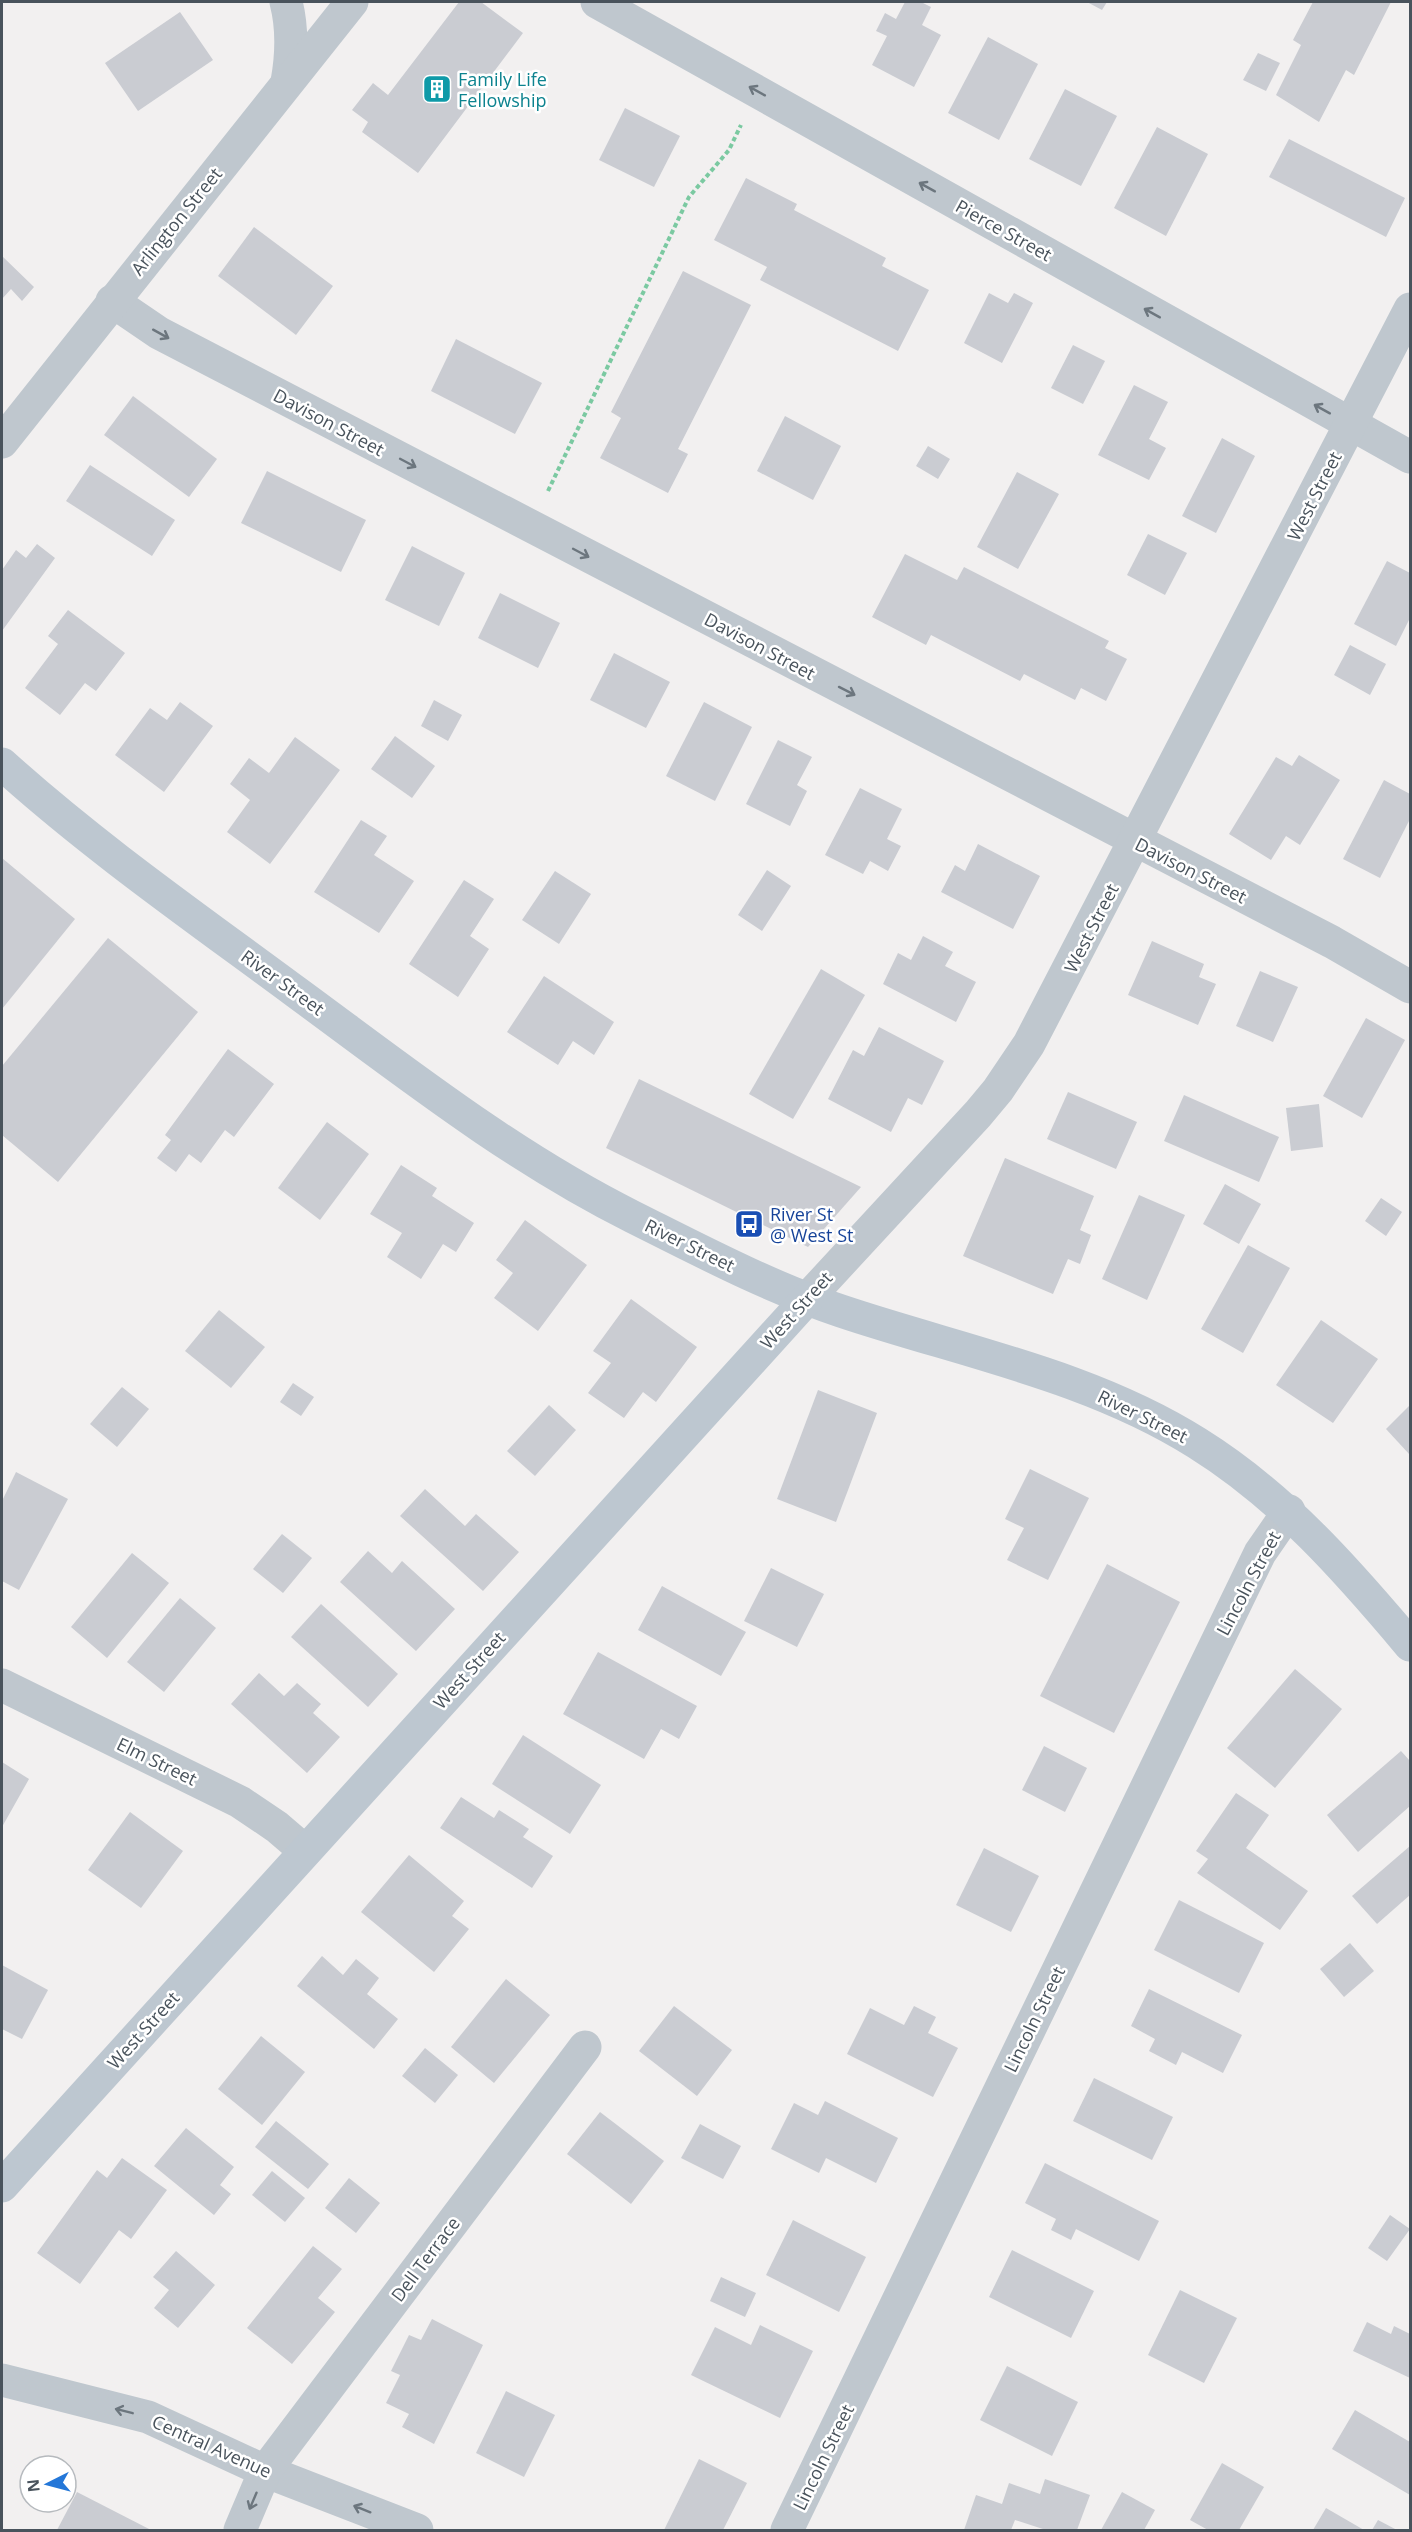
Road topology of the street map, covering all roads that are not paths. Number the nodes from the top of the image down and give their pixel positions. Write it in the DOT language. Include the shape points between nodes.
graph roads {
  1 [pos="286,2"];
  2 [pos="352,2"];
  3 [pos="597,2"];
  4 [pos="287,82"];
  5 [pos="112,301"];
  6 [pos="1410,309"];
  7 [pos="1350,425"];
  8 [pos="2,442"];
  9 [pos="1410,457"];
  10 [pos="2,764"];
  11 [pos="1136,842"];
  12 [pos="1410,987"];
  13 [pos="807,1299"];
  14 [pos="1289,1511"];
  15 [pos="1410,1645"];
  16 [pos="2,1685"];
  17 [pos="305,1851"];
  18 [pos="585,2047"];
  19 [pos="2,2186"];
  20 [pos="2,2380"];
  21 [pos="265,2471"];
  22 [pos="240,2530"];
  23 [pos="417,2530"];
  24 [pos="788,2530"];
  1 -- 4 [label="street" via="291,44"];
  2 -- 4 [label="street, Arlington Street"];
  7 -- 3 [label="street, Pierce Street, one-way"];
  4 -- 5 [label="street, Arlington Street"];
  5 -- 8 [label="street, Arlington Street"];
  5 -- 11 [label="street, Davison Street, one-way" via="159,333"];
  6 -- 7 [label="street, West Street"];
  7 -- 9 [label="street, Pierce Street"];
  7 -- 11 [label="street, West Street"];
  10 -- 13 [label="main road, River Street" via="117,859 491,1134 627,1214"];
  11 -- 12 [label="street, Davison Street" via="1332,942"];
  11 -- 13 [label="street, West Street" via="1044,1019 998,1090"];
  13 -- 14 [label="main road, River Street" via="1041,1373 1118,1402 1194,1441"];
  13 -- 17 [label="main road, West Street"];
  14 -- 15 [label="main road, River Street" via="1346,1568"];
  14 -- 24 [label="street, Lincoln Street" via="1255,1564"];
  16 -- 17 [label="street, Elm Street" via="240,1802"];
  17 -- 19 [label="main road, West Street"];
  18 -- 21 [label="street, Dell Terrace"];
  21 -- 20 [label="street, Central Avenue, one-way" via="148,2417"];
  21 -- 22 [label="street, Dell Terrace, one-way"];
  23 -- 21 [label="street, Central Avenue, one-way"];
}
